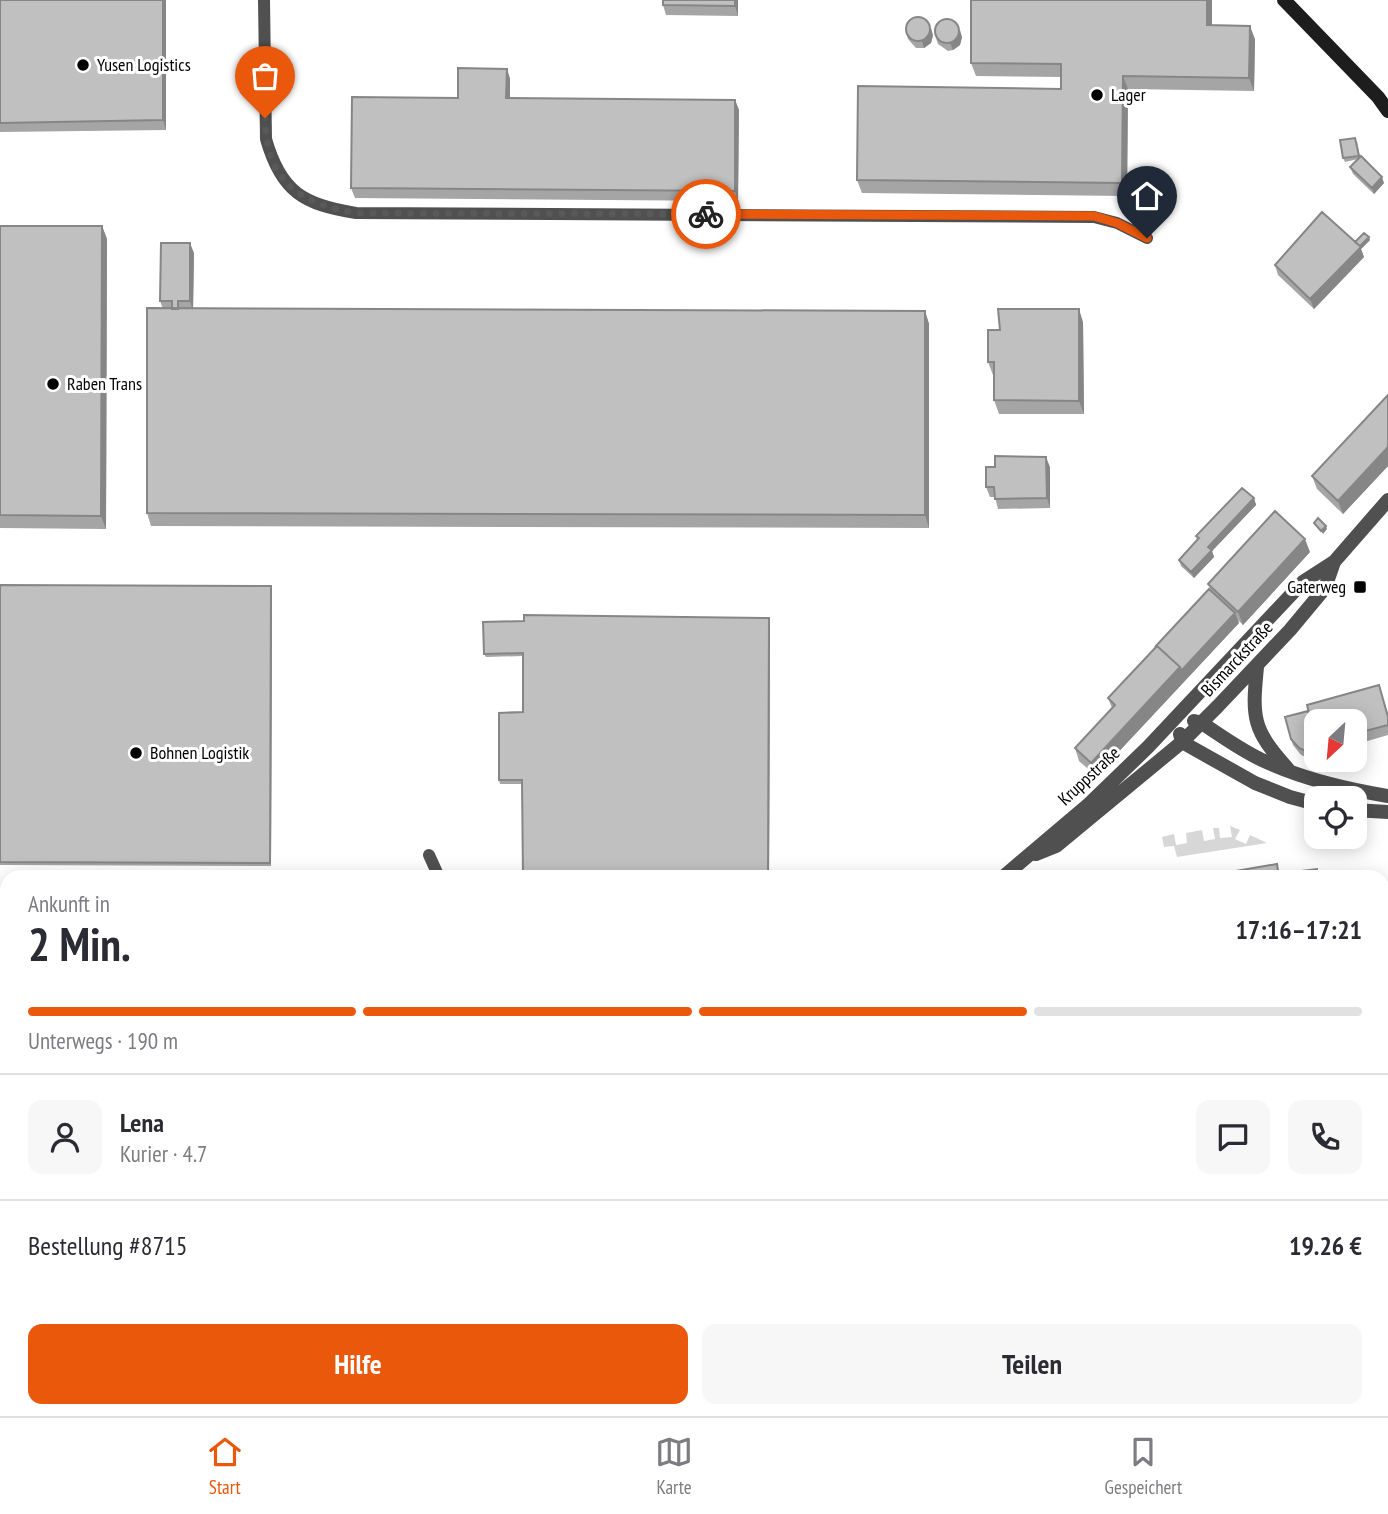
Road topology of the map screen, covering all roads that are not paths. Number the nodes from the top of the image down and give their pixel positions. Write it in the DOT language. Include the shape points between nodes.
graph roads {
  1 [pos="264,0"];
  2 [pos="1284,0"];
  3 [pos="1388,111"];
  4 [pos="1147,238"];
  5 [pos="1388,500"];
  6 [pos="1334,562"];
  7 [pos="1257,667"];
  8 [pos="1177,718"];
  9 [pos="1202,723"];
  10 [pos="1182,742"];
  11 [pos="1291,773"];
  12 [pos="1388,796"];
  13 [pos="1304,801"];
  14 [pos="1367,811"];
  15 [pos="1388,812"];
  16 [pos="429,855"];
  17 [pos="1025,858"];
  18 [pos="436,870"];
  19 [pos="1011,870"];
  1 -- 4 [label="street" via="265,139 272,161 293,190 332,209 356,213 1094,216"];
  2 -- 3 [label="main road"];
  5 -- 6 [label="street, Bismarckstraße"];
  6 -- 7 [label="street, Bismarckstraße" via="1325,588"];
  6 -- 8 [label="street, Bismarckstraße" via="1303,582"];
  7 -- 9 [label="street, Bismarckstraße"];
  7 -- 11 [label="street" via="1256,722"];
  8 -- 9 [label="street"];
  8 -- 10 [label="street"];
  8 -- 17 [label="street, Kruppstraße" via="1089,804"];
  9 -- 10 [label="street, Bismarckstraße"];
  9 -- 11 [label="street"];
  10 -- 13 [label="street" via="1255,783"];
  10 -- 17 [label="street, Kruppstraße" via="1056,846"];
  11 -- 12 [label="street"];
  14 -- 15 [label="street"];
  16 -- 18 [label="street"];
  17 -- 19 [label="street, Kruppstraße"];
}
